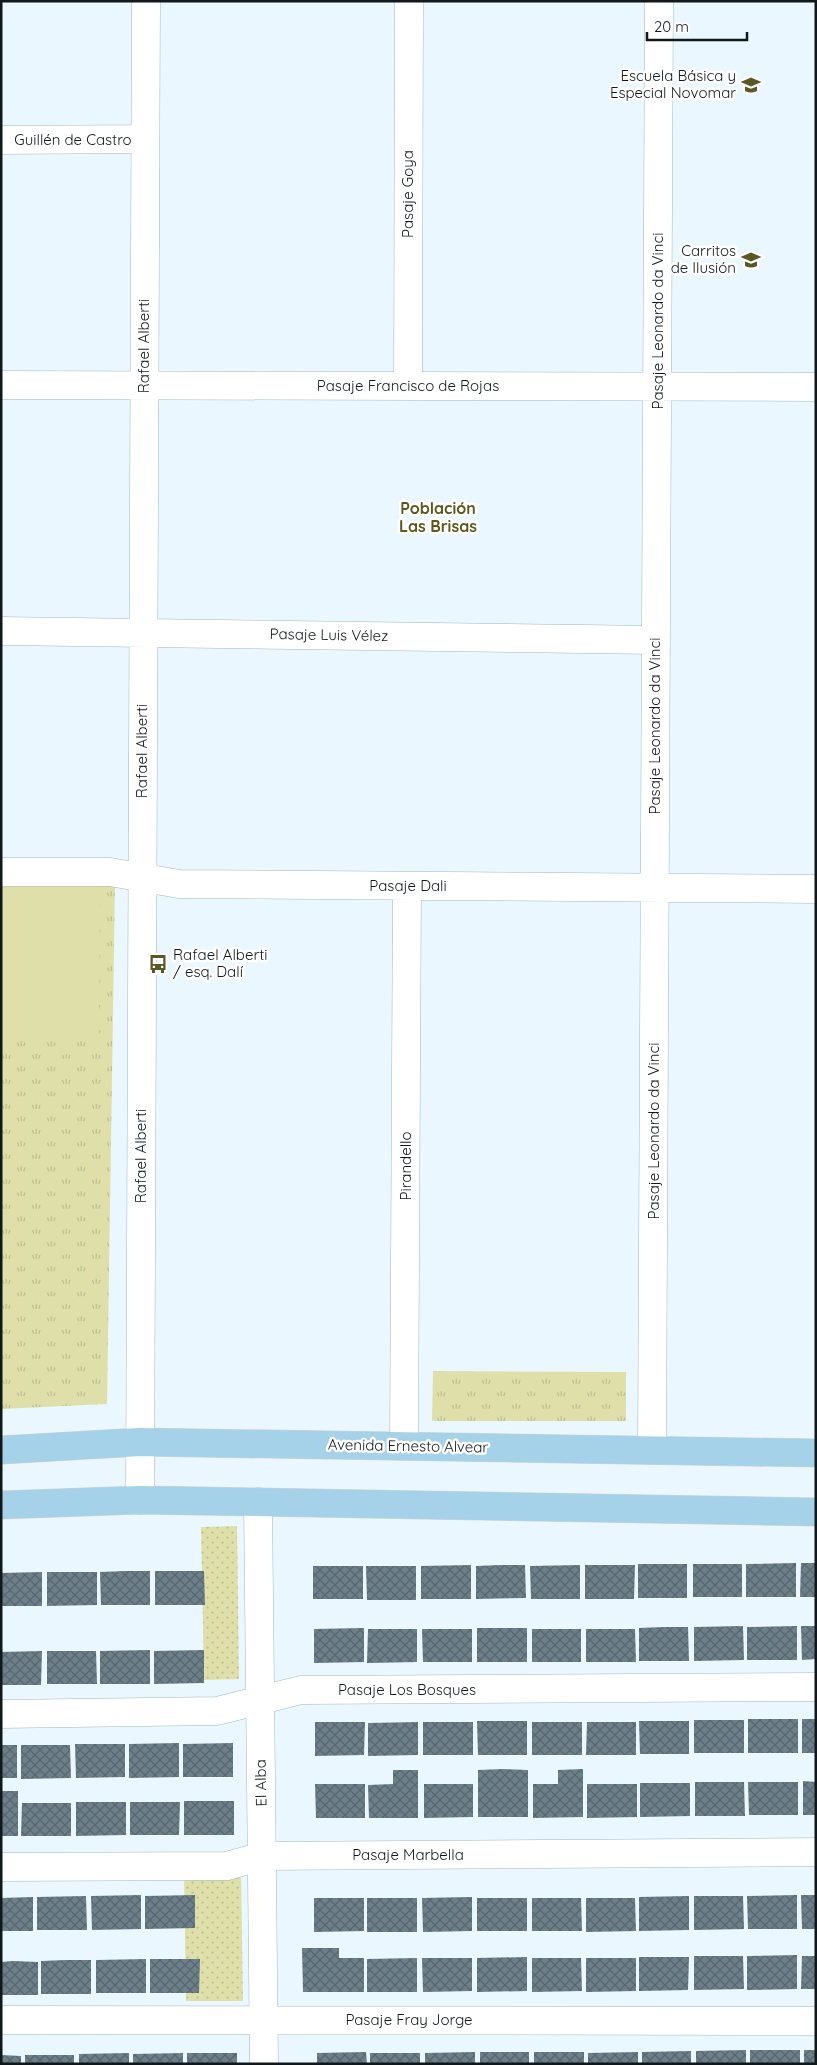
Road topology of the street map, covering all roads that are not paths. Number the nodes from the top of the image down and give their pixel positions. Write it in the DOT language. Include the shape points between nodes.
graph roads {
  1 [pos="146,1"];
  2 [pos="408,1"];
  3 [pos="659,1"];
  4 [pos="145,139"];
  5 [pos="1,140"];
  6 [pos="1,385"];
  7 [pos="144,385"];
  8 [pos="408,386"];
  9 [pos="657,386"];
  10 [pos="816,387"];
  11 [pos="1,631"];
  12 [pos="143,633"];
  13 [pos="656,640"];
  14 [pos="1,872"];
  15 [pos="142,878"];
  16 [pos="408,886"];
  17 [pos="654,888"];
  18 [pos="816,889"];
  19 [pos="140,1442"];
  20 [pos="404,1446"];
  21 [pos="1,1450"];
  22 [pos="652,1450"];
  23 [pos="816,1453"];
  24 [pos="140,1500"];
  25 [pos="258,1502"];
  26 [pos="1,1505"];
  27 [pos="816,1512"];
  28 [pos="816,1687"];
  29 [pos="259,1700"];
  30 [pos="1,1714"];
  31 [pos="816,1852"];
  32 [pos="262,1856"];
  33 [pos="1,1867"];
  34 [pos="1,2020"];
  35 [pos="263,2020"];
  36 [pos="816,2021"];
  37 [pos="264,2064"];
  1 -- 4 [label="street, Rafael Alberti"];
  2 -- 8 [label="street, Pasaje Goya"];
  3 -- 9 [label="street, Pasaje Leonardo da Vinci"];
  4 -- 5 [label="street, Guillén de Castro"];
  4 -- 7 [label="street, Rafael Alberti"];
  6 -- 7 [label="street, Pasaje Francisco de Rojas"];
  7 -- 8 [label="street, Pasaje Francisco de Rojas"];
  7 -- 12 [label="street, Rafael Alberti"];
  8 -- 9 [label="street, Pasaje Francisco de Rojas"];
  9 -- 10 [label="street, Pasaje Francisco de Rojas"];
  9 -- 13 [label="street, Pasaje Leonardo da Vinci"];
  11 -- 12 [label="street, Pasaje Luis Vélez"];
  12 -- 13 [label="street, Pasaje Luis Vélez"];
  12 -- 15 [label="street, Rafael Alberti"];
  13 -- 17 [label="street, Pasaje Leonardo da Vinci"];
  14 -- 15 [label="street, Pasaje Dali" via="110,872"];
  15 -- 16 [label="street, Pasaje Dali" via="179,884"];
  15 -- 19 [label="street, Rafael Alberti"];
  16 -- 17 [label="street, Pasaje Dali"];
  16 -- 20 [label="street, Pirandello"];
  17 -- 18 [label="street, Pasaje Dali"];
  17 -- 22 [label="street, Pasaje Leonardo da Vinci"];
  19 -- 20 [label="main road, Avenida Ernesto Alvear"];
  19 -- 21 [label="main road, Avenida Ernesto Alvear"];
  19 -- 24 [label="street, Rafael Alberti"];
  20 -- 22 [label="main road, Avenida Ernesto Alvear"];
  22 -- 23 [label="main road, Avenida Ernesto Alvear"];
  24 -- 25 [label="main road"];
  24 -- 26 [label="main road"];
  25 -- 27 [label="main road"];
  25 -- 29 [label="street, El Alba"];
  28 -- 29 [label="street, Pasaje Los Bosques" via="301,1690"];
  29 -- 30 [label="street, Pasaje Los Bosques" via="217,1711"];
  29 -- 32 [label="street, El Alba"];
  31 -- 32 [label="street, Pasaje Marbella"];
  32 -- 33 [label="street, Pasaje Marbella" via="227,1866"];
  32 -- 35 [label="street, El Alba"];
  34 -- 35 [label="street, Pasaje Fray Jorge"];
  35 -- 36 [label="street, Pasaje Fray Jorge"];
  35 -- 37 [label="street, El Alba"];
}
